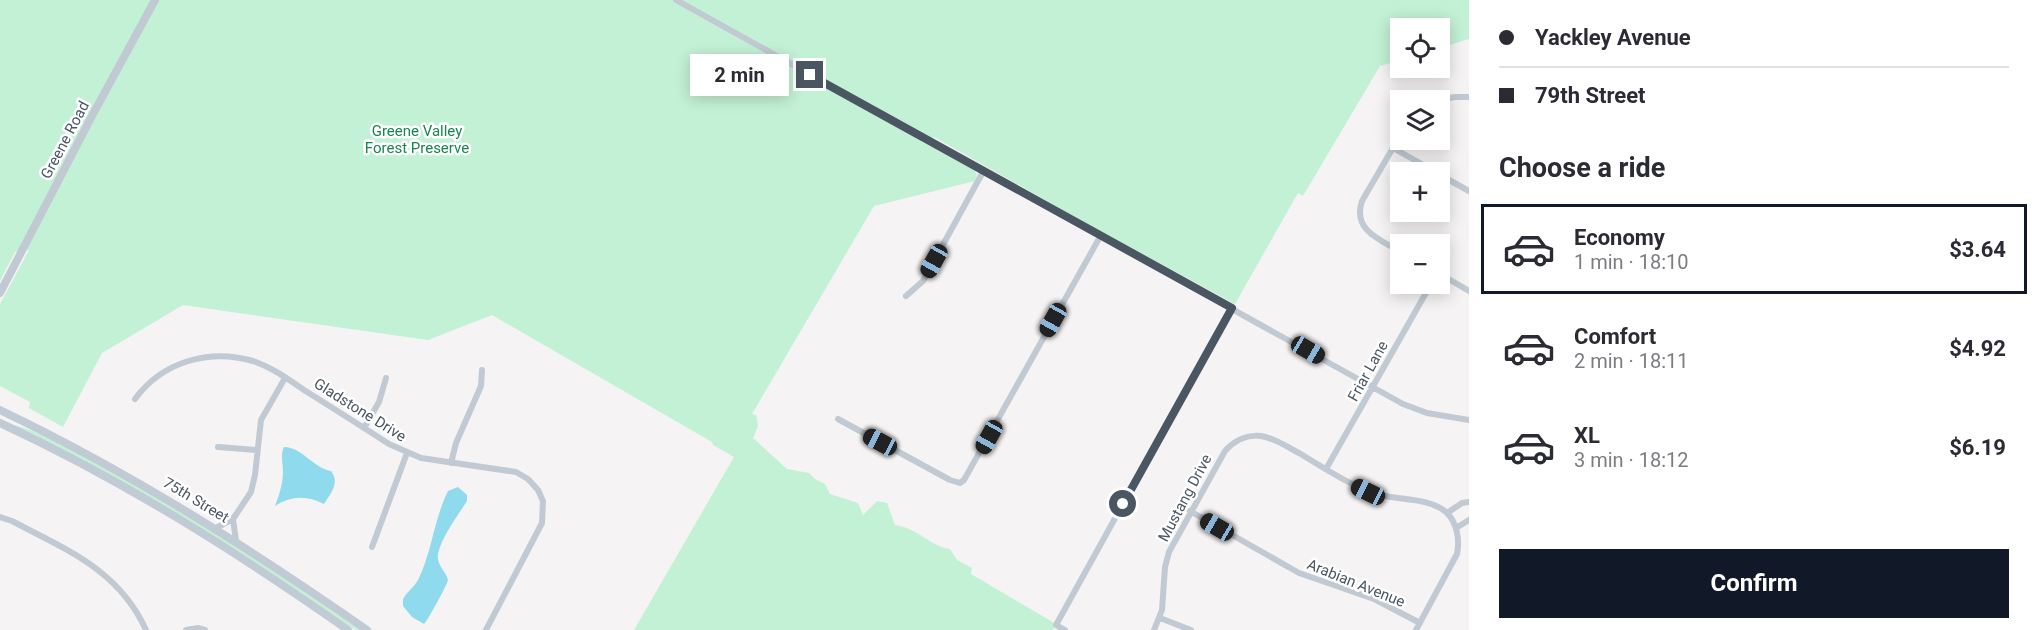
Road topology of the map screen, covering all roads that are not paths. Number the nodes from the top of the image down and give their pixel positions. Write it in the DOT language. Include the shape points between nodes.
graph roads {
  1 [pos="155,0"];
  2 [pos="676,0"];
  3 [pos="1469,97"];
  4 [pos="1450,98"];
  5 [pos="1392,150"];
  6 [pos="1397,150"];
  7 [pos="1418,162"];
  8 [pos="984,170"];
  9 [pos="1450,181"];
  10 [pos="1469,191"];
  11 [pos="1101,235"];
  12 [pos="1390,246"];
  13 [pos="1450,280"];
  14 [pos="1469,291"];
  15 [pos="0,293"];
  16 [pos="1425,294"];
  17 [pos="906,296"];
  18 [pos="1232,308"];
  19 [pos="482,370"];
  20 [pos="285,378"];
  21 [pos="386,378"];
  22 [pos="1373,387"];
  23 [pos="135,399"];
  24 [pos="0,411"];
  25 [pos="838,419"];
  26 [pos="1469,420"];
  27 [pos="0,423"];
  28 [pos="364,428"];
  29 [pos="218,447"];
  30 [pos="257,450"];
  31 [pos="407,453"];
  32 [pos="451,463"];
  33 [pos="1326,469"];
  34 [pos="1469,502"];
  35 [pos="1190,511"];
  36 [pos="1447,513"];
  37 [pos="0,517"];
  38 [pos="233,519"];
  39 [pos="1469,520"];
  40 [pos="216,528"];
  41 [pos="1456,528"];
  42 [pos="236,541"];
  43 [pos="372,547"];
  44 [pos="1160,618"];
  45 [pos="1420,623"];
  46 [pos="146,630"];
  47 [pos="186,630"];
  48 [pos="205,630"];
  49 [pos="348,630"];
  50 [pos="367,630"];
  51 [pos="486,630"];
  52 [pos="1065,630"];
  53 [pos="1155,630"];
  54 [pos="1191,630"];
  55 [pos="1416,630"];
  1 -- 15 [label="street, Greene Road"];
  2 -- 8 [label="street"];
  3 -- 4 [label="street"];
  5 -- 12 [label="street" via="1362,201 1359,215 1370,234"];
  6 -- 7 [label="street"];
  8 -- 11 [label="street"];
  8 -- 17 [label="street" via="923,281"];
  9 -- 10 [label="street"];
  11 -- 18 [label="street"];
  11 -- 25 [label="street" via="960,483"];
  13 -- 14 [label="street"];
  16 -- 22 [label="street, Friar Lane"];
  18 -- 22 [label="street"];
  18 -- 52 [label="street" via="1056,625"];
  19 -- 32 [label="street" via="481,386"];
  20 -- 23 [label="street, Gladstone Drive" via="244,359 197,357 162,372"];
  20 -- 28 [label="street, Gladstone Drive"];
  20 -- 30 [label="street" via="264,411"];
  21 -- 28 [label="street" via="379,402"];
  22 -- 26 [label="street" via="1427,413"];
  22 -- 33 [label="street, Friar Lane"];
  24 -- 40 [label="main road, 75th Street" via="120,472"];
  27 -- 49 [label="main road, 75th Street" via="179,518"];
  28 -- 31 [label="street, Gladstone Drive"];
  29 -- 30 [label="street"];
  30 -- 38 [label="street" via="250,492"];
  31 -- 32 [label="street, Gladstone Drive"];
  31 -- 43 [label="street"];
  32 -- 51 [label="street, Gladstone Drive" via="516,472 533,483 543,501 542,523"];
  33 -- 35 [label="street, Mustang Drive" via="1276,441 1245,437 1221,456"];
  33 -- 36 [label="street, Mustang Drive" via="1368,492 1428,503"];
  34 -- 36 [label="street" via="1462,502"];
  35 -- 44 [label="street, Mustang Drive" via="1167,560"];
  35 -- 45 [label="street, Arabian Avenue" via="1309,578 1374,600"];
  36 -- 41 [label="street"];
  37 -- 46 [label="street" via="12,520 106,575 134,606"];
  38 -- 40 [label="street"];
  38 -- 42 [label="street"];
  39 -- 41 [label="street"];
  40 -- 42 [label="main road, 75th Street"];
  41 -- 45 [label="street" via="1455,559"];
  42 -- 50 [label="main road, 75th Street"];
  44 -- 53 [label="street, Mustang Drive"];
  44 -- 54 [label="street"];
  45 -- 55 [label="street"];
  47 -- 48 [label="street"];
}
